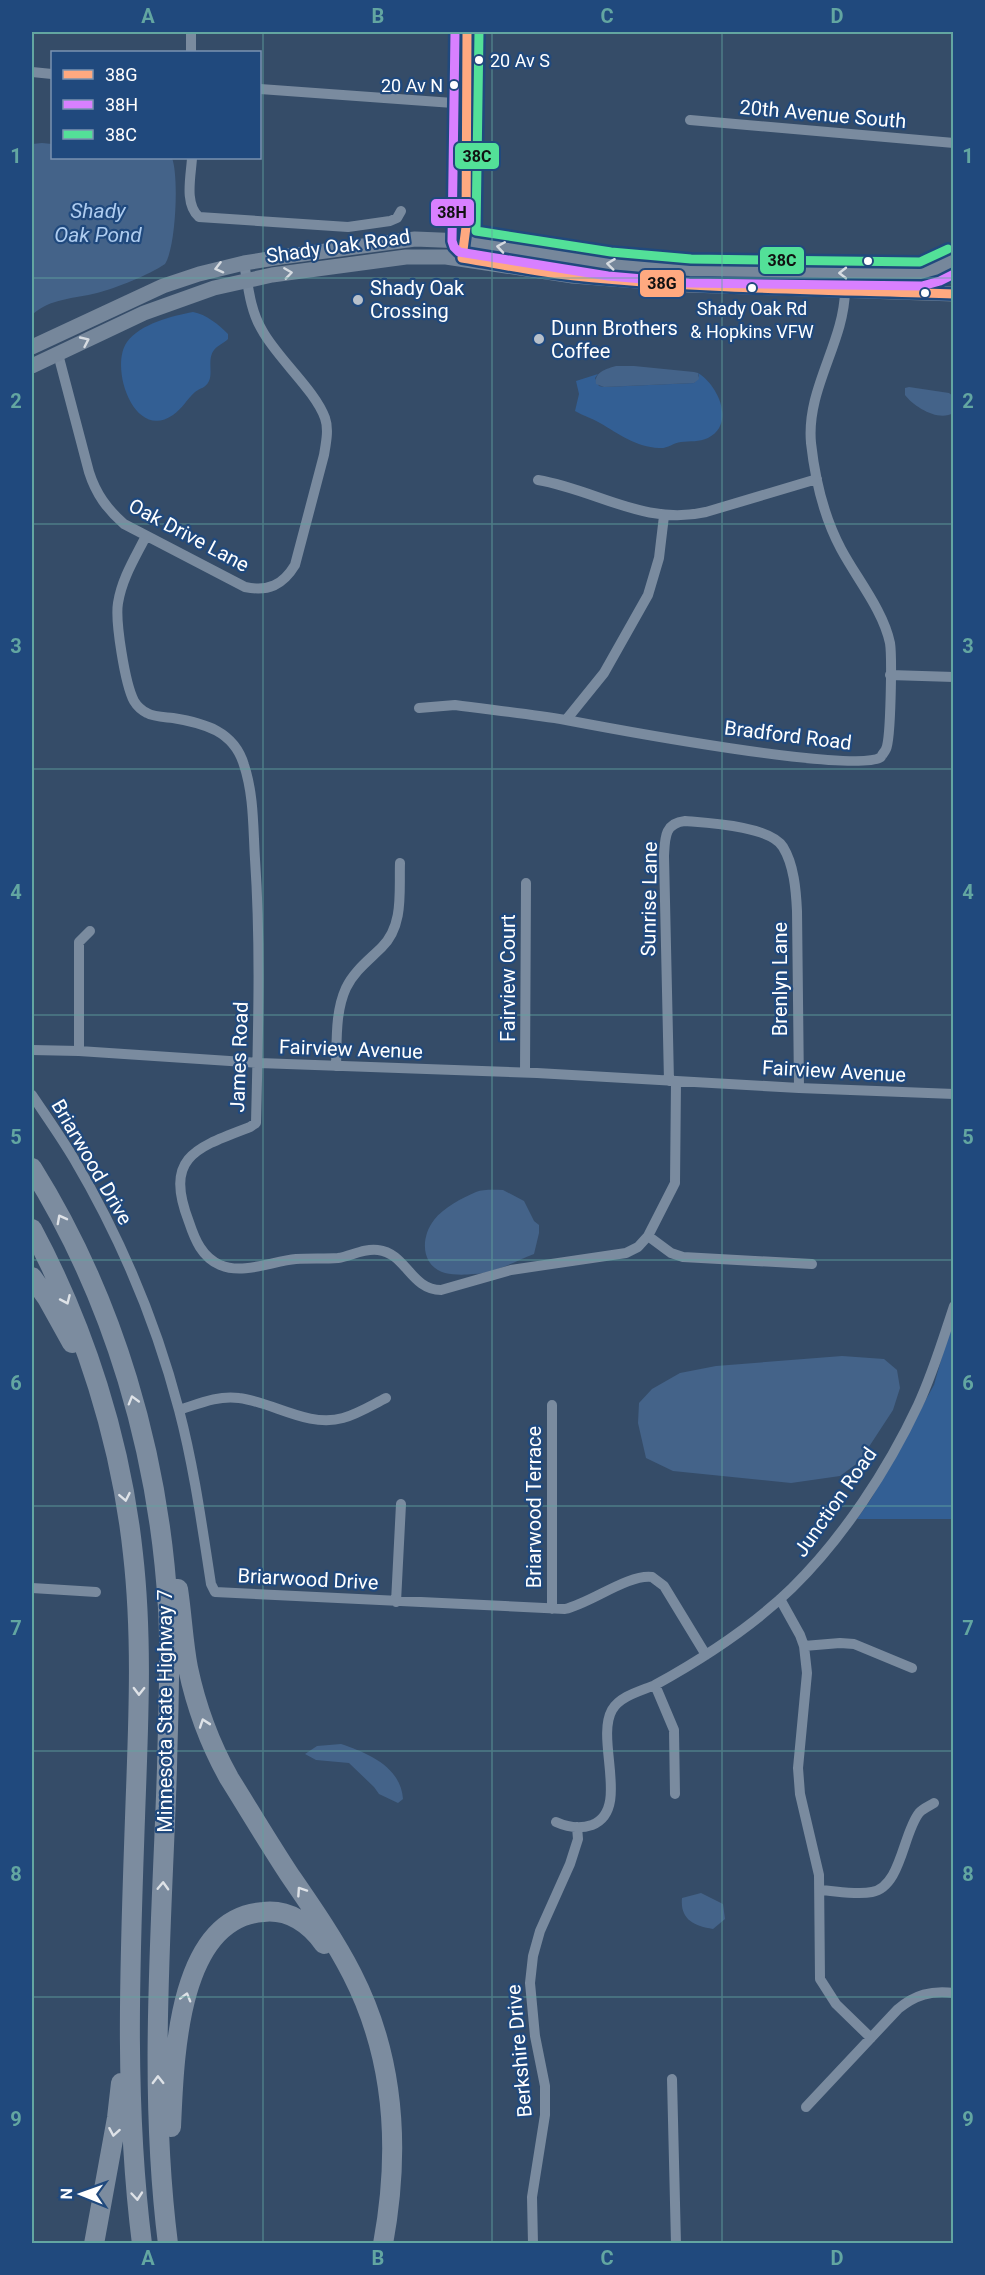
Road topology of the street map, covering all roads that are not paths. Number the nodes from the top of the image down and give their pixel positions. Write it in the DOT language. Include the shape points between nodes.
graph roads {
  1 [pos="191,32"];
  2 [pos="467,32"];
  3 [pos="191,51"];
  4 [pos="32,72"];
  5 [pos="51,74"];
  6 [pos="261,89"];
  7 [pos="467,104"];
  8 [pos="690,120"];
  9 [pos="954,143"];
  10 [pos="192,159"];
  11 [pos="401,211"];
  12 [pos="464,240"];
  13 [pos="462,258"];
  14 [pos="954,260"];
  15 [pos="244,263"];
  16 [pos="922,274"];
  17 [pos="954,276"];
  18 [pos="247,280"];
  19 [pos="845,291"];
  20 [pos="926,294"];
  21 [pos="954,294"];
  22 [pos="954,303"];
  23 [pos="32,346"];
  24 [pos="58,354"];
  25 [pos="32,366"];
  26 [pos="817,479"];
  27 [pos="538,480"];
  28 [pos="664,516"];
  29 [pos="146,536"];
  30 [pos="890,675"];
  31 [pos="954,676"];
  32 [pos="419,708"];
  33 [pos="566,720"];
  34 [pos="400,863"];
  35 [pos="792,870"];
  36 [pos="526,883"];
  37 [pos="90,932"];
  38 [pos="32,1050"];
  39 [pos="79,1051"];
  40 [pos="259,1064"];
  41 [pos="336,1066"];
  42 [pos="525,1073"];
  43 [pos="673,1082"];
  44 [pos="799,1088"];
  45 [pos="954,1094"];
  46 [pos="32,1095"];
  47 [pos="32,1168"];
  48 [pos="32,1229"];
  49 [pos="648,1236"];
  50 [pos="812,1264"];
  51 [pos="32,1276"];
  52 [pos="954,1306"];
  53 [pos="386,1398"];
  54 [pos="552,1405"];
  55 [pos="179,1410"];
  56 [pos="142,1433"];
  57 [pos="112,1440"];
  58 [pos="401,1504"];
  59 [pos="32,1588"];
  60 [pos="96,1592"];
  61 [pos="780,1599"];
  62 [pos="396,1602"];
  63 [pos="552,1609"];
  64 [pos="804,1646"];
  65 [pos="706,1655"];
  66 [pos="912,1668"];
  67 [pos="655,1685"];
  68 [pos="675,1794"];
  69 [pos="934,1803"];
  70 [pos="556,1822"];
  71 [pos="577,1827"];
  72 [pos="820,1890"];
  73 [pos="131,1927"];
  74 [pos="954,1993"];
  75 [pos="871,2038"];
  76 [pos="672,2079"];
  77 [pos="806,2107"];
  78 [pos="94,2244"];
  79 [pos="142,2244"];
  80 [pos="170,2244"];
  81 [pos="371,2244"];
  82 [pos="383,2244"];
  83 [pos="533,2244"];
  84 [pos="676,2244"];
  1 -- 3 [label="street"];
  2 -- 7 [label="main road"];
  4 -- 5 [label="street"];
  6 -- 7 [label="street"];
  7 -- 12 [label="main road"];
  8 -- 9 [label="street, 20th Avenue South"];
  10 -- 11 [label="street" via="190,203 199,217 348,227 390,221"];
  12 -- 13 [label="main road"];
  12 -- 15 [label="main road, Shady Oak Road" via="383,242"];
  16 -- 12 [label="main road, Shady Oak Road, one-way" via="690,271 610,264"];
  18 -- 13 [label="main road, Shady Oak Road, one-way" via="406,257"];
  13 -- 19 [label="main road, Shady Oak Road" via="573,276"];
  14 -- 16 [label="main road"];
  15 -- 18 [label="street, Oak Drive Lane"];
  15 -- 23 [label="main road, Shady Oak Road, one-way" via="163,286"];
  16 -- 17 [label="main road, Shady Oak Road"];
  24 -- 18 [label="main road, Shady Oak Road, one-way" via="180,298"];
  18 -- 29 [label="street, Oak Drive Lane" via="262,330 325,418 324,455 295,565 280,584 257,590"];
  19 -- 20 [label="main road, Shady Oak Road"];
  19 -- 26 [label="street, Bradford Road" via="842,322 811,418"];
  20 -- 21 [label="main road, Shady Oak Road"];
  20 -- 22 [label="main road"];
  24 -- 25 [label="main road, Shady Oak Road"];
  24 -- 29 [label="street, Oak Drive Lane" via="94,488 112,513"];
  26 -- 28 [label="street" via="698,513"];
  26 -- 30 [label="street, Bradford Road" via="834,535 883,622 890,645"];
  27 -- 28 [label="street"];
  28 -- 33 [label="street" via="659,558 648,595 604,673"];
  29 -- 40 [label="street, James Road" via="124,579 118,603 120,637 134,700 149,714 214,728 238,753 249,782 256,877"];
  30 -- 31 [label="street"];
  30 -- 33 [label="street, Bradford Road" via="887,749 872,761 793,756"];
  32 -- 33 [label="street, Bradford Road" via="456,705"];
  34 -- 41 [label="street" via="399,908 392,935 352,977 341,999"];
  35 -- 43 [label="street, Sunrise Lane" via="782,845 757,831 685,821 669,827 664,856"];
  35 -- 44 [label="street, Brenlyn Lane" via="797,911"];
  36 -- 42 [label="street, Fairview Court"];
  37 -- 39 [label="street" via="79,942"];
  38 -- 39 [label="street, Fairview Avenue"];
  39 -- 40 [label="street, Fairview Avenue"];
  40 -- 41 [label="street, Fairview Avenue"];
  40 -- 49 [label="street, James Road" via="256,1123 199,1149 187,1161 180,1177 179,1194 200,1250 222,1266 237,1269 294,1259 339,1258 376,1249 392,1255 424,1287 441,1290 512,1270 626,1253"];
  41 -- 42 [label="street, Fairview Avenue"];
  42 -- 43 [label="street, Fairview Avenue"];
  43 -- 44 [label="street, Fairview Avenue"];
  43 -- 49 [label="street, Sunrise Lane" via="675,1183"];
  44 -- 45 [label="street, Fairview Avenue"];
  46 -- 55 [label="street, Briarwood Drive" via="74,1158 131,1270"];
  56 -- 47 [label="highway, Minnesota State Highway 7, one-way" via="96,1295"];
  48 -- 57 [label="highway, Minnesota State Highway 7, one-way" via="79,1332"];
  49 -- 50 [label="street" via="683,1257"];
  51 -- 57 [label="highway" via="83,1365"];
  52 -- 61 [label="street, Junction Road" via="918,1405 878,1476 813,1567"];
  53 -- 55 [label="street" via="343,1419 330,1420 238,1398 214,1399"];
  54 -- 63 [label="street, Briarwood Terrace"];
  55 -- 62 [label="street, Briarwood Drive" via="215,1592"];
  80 -- 56 [label="highway, Minnesota State Highway 7, one-way" via="161,2166 158,2055 169,1633 163,1547"];
  82 -- 56 [label="highway, one-way" via="393,2175 392,2126 388,2087 375,2032 341,1953 233,1785 208,1734 188,1667 166,1515"];
  57 -- 73 [label="highway, Minnesota State Highway 7, one-way" via="128,1520 138,1619 139,1709"];
  58 -- 62 [label="street"];
  59 -- 60 [label="street"];
  61 -- 64 [label="street"];
  61 -- 65 [label="street, Junction Road"];
  62 -- 63 [label="street, Briarwood Drive"];
  63 -- 65 [label="street, Briarwood Drive" via="574,1607 638,1578 652,1577 664,1586"];
  64 -- 66 [label="street" via="854,1644"];
  64 -- 72 [label="street" via="807,1673 798,1768"];
  65 -- 67 [label="street, Junction Road"];
  67 -- 68 [label="street" via="674,1730"];
  67 -- 71 [label="street, Junction Road" via="622,1699 608,1717 608,1811 596,1823"];
  69 -- 72 [label="street" via="919,1813 893,1875 882,1888 866,1893"];
  70 -- 71 [label="street"];
  71 -- 83 [label="street, Berkshire Drive" via="578,1839 570,1864 540,1931 530,1983 545,2095 532,2197"];
  72 -- 75 [label="street" via="820,1979 836,2004"];
  73 -- 78 [label="highway, one-way" via="118,2107"];
  73 -- 79 [label="highway, Minnesota State Highway 7, one-way" via="131,2106"];
  74 -- 75 [label="street" via="937,1991 909,2000"];
  75 -- 77 [label="street"];
  76 -- 84 [label="street"];
  80 -- 81 [label="highway, one-way" via="174,2064 186,1996 202,1958 221,1930 243,1916 267,1911 293,1916 318,1935 348,1987 365,2031 377,2074 384,2133 382,2191"];
}
